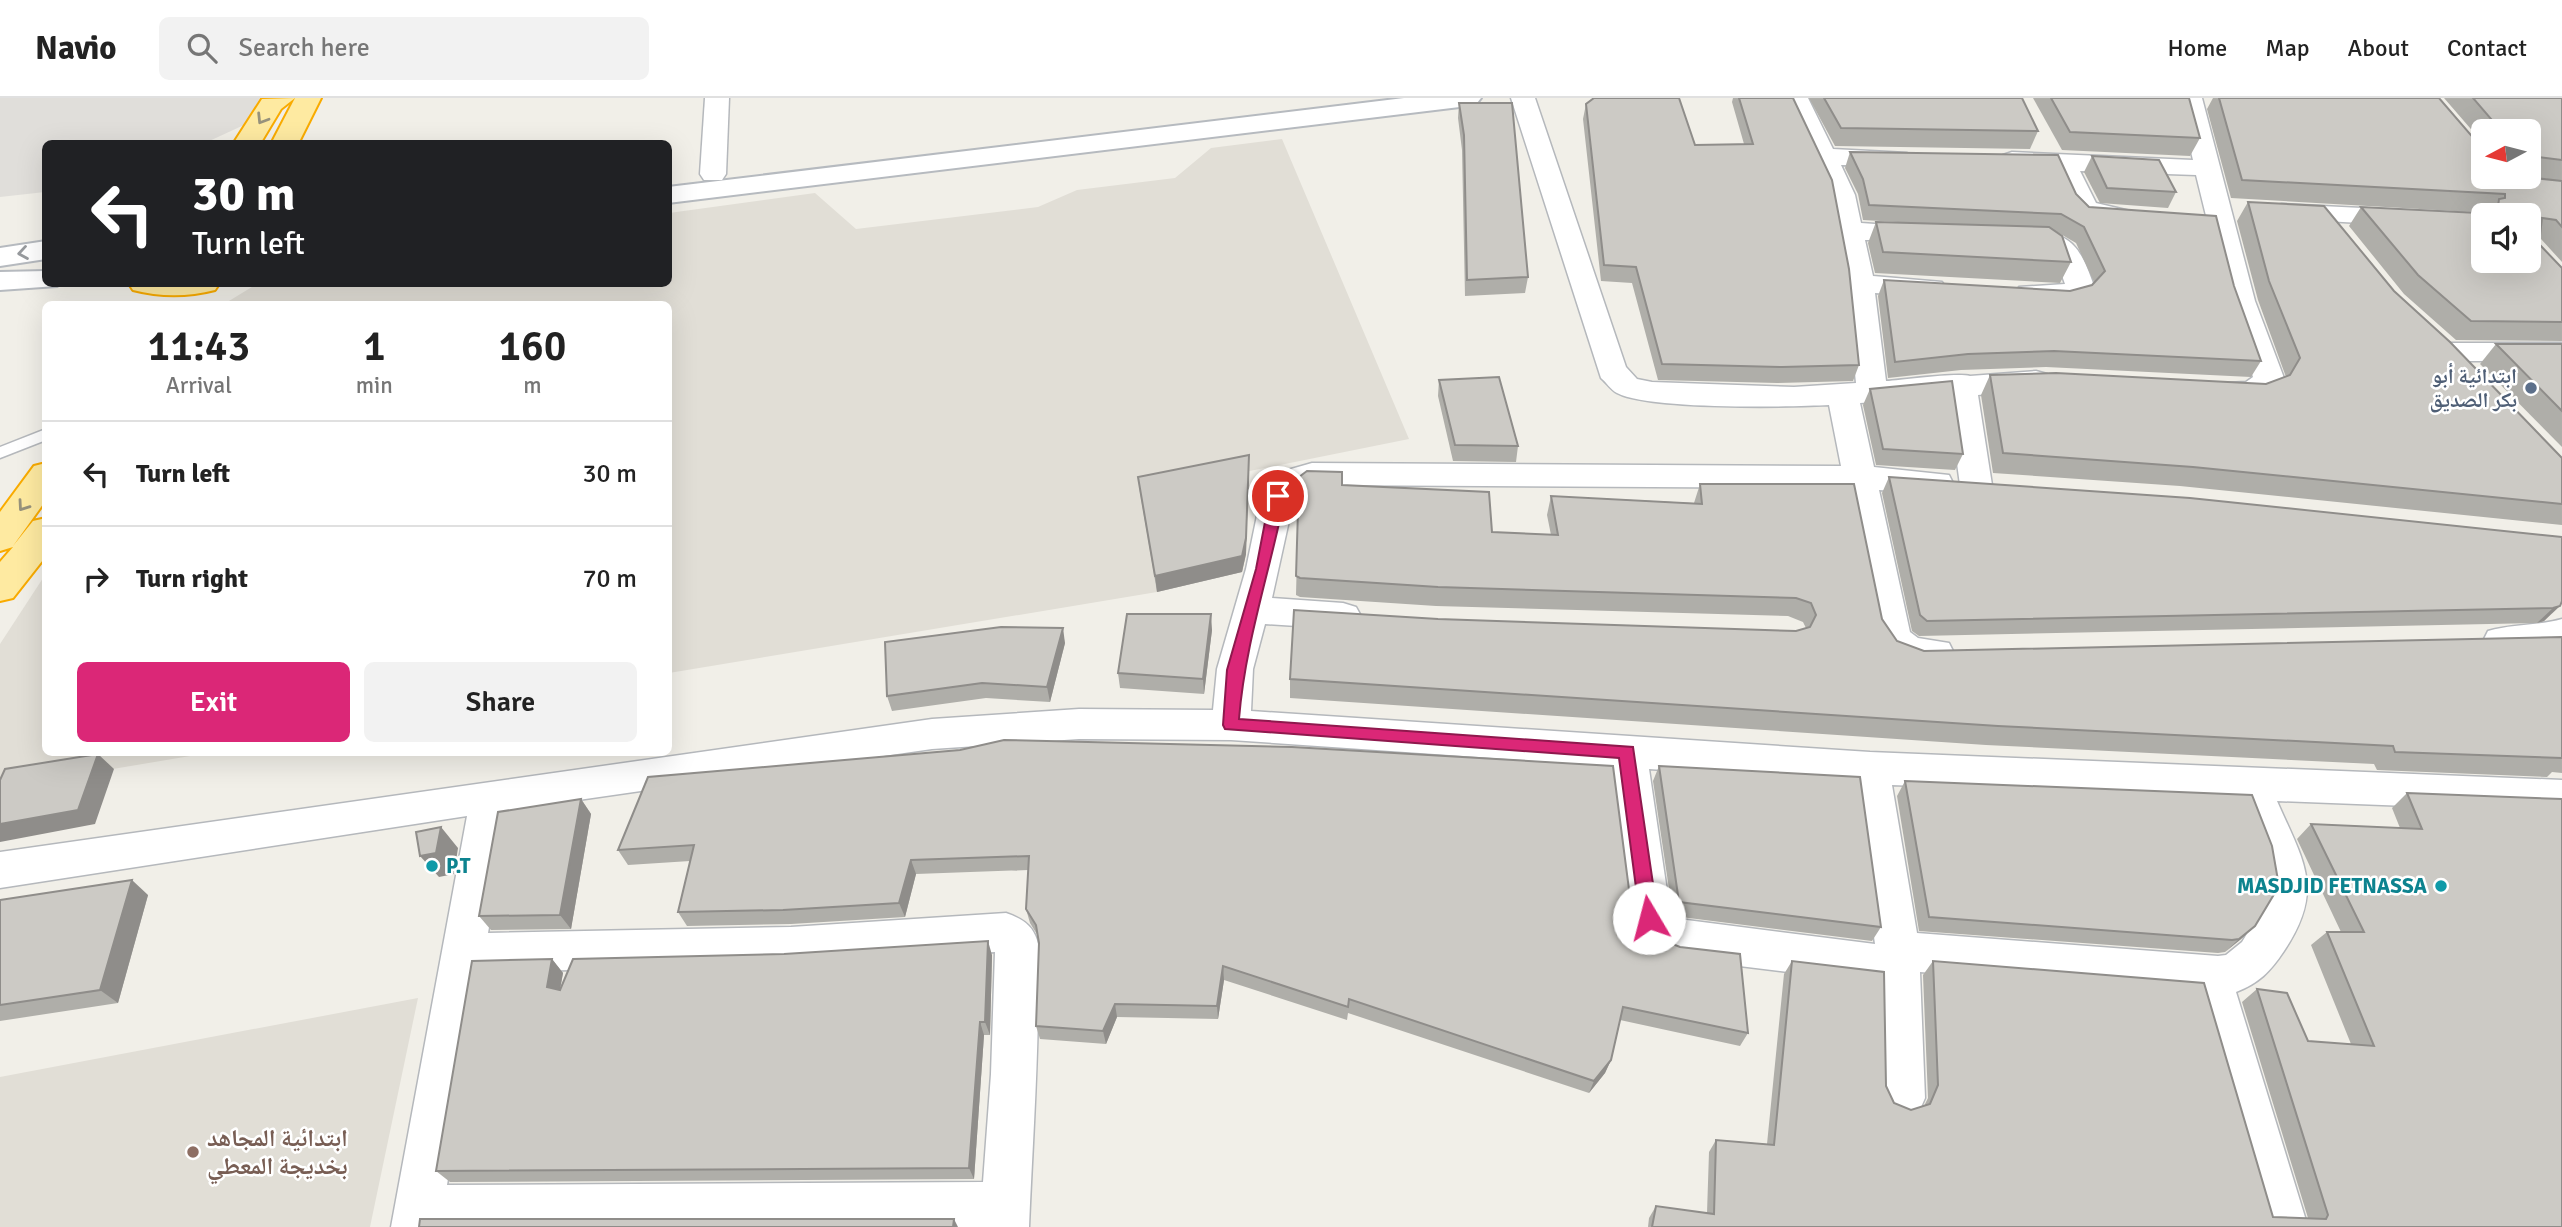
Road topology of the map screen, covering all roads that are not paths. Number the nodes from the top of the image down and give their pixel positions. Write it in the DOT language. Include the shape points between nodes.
graph roads {
  1 [pos="282,98"];
  2 [pos="308,98"];
  3 [pos="718,98"];
  4 [pos="1468,98"];
  5 [pos="1523,98"];
  6 [pos="1796,98"];
  7 [pos="2190,98"];
  8 [pos="2199,98"];
  9 [pos="2213,99"];
  10 [pos="1377,102"];
  11 [pos="2038,135"];
  12 [pos="248,140"];
  13 [pos="286,140"];
  14 [pos="1825,157"];
  15 [pos="1918,159"];
  16 [pos="1984,159"];
  17 [pos="2057,161"];
  18 [pos="2208,168"];
  19 [pos="713,174"];
  20 [pos="672,179"];
  21 [pos="672,194"];
  22 [pos="2471,212"];
  23 [pos="2321,214"];
  24 [pos="2227,215"];
  25 [pos="2141,218"];
  26 [pos="1850,231"];
  27 [pos="1947,234"];
  28 [pos="2002,236"];
  29 [pos="2342,242"];
  30 [pos="42,251"];
  31 [pos="0,257"];
  32 [pos="42,280"];
  33 [pos="0,281"];
  34 [pos="1860,285"];
  35 [pos="213,287"];
  36 [pos="1954,289"];
  37 [pos="2007,292"];
  38 [pos="196,301"];
  39 [pos="2562,352"];
  40 [pos="2476,380"];
  41 [pos="2059,381"];
  42 [pos="1961,383"];
  43 [pos="2190,389"];
  44 [pos="1858,393"];
  45 [pos="42,436"];
  46 [pos="0,453"];
  47 [pos="1860,477"];
  48 [pos="42,480"];
  49 [pos="42,535"];
  50 [pos="0,538"];
  51 [pos="0,588"];
  52 [pos="1250,610"];
  53 [pos="1369,617"];
  54 [pos="2562,633"];
  55 [pos="2469,641"];
  56 [pos="1967,652"];
  57 [pos="1231,725"];
  58 [pos="1627,752"];
  59 [pos="1870,768"];
  60 [pos="2250,783"];
  61 [pos="491,796"];
  62 [pos="2562,796"];
  63 [pos="0,870"];
  64 [pos="464,953"];
  65 [pos="1898,958"];
  66 [pos="2209,976"];
  67 [pos="1902,1098"];
  68 [pos="1004,1216"];
  69 [pos="417,1219"];
  70 [pos="2283,1227"];
  1 -- 12 [label="highway, one-way" via="271,104"];
  2 -- 13 [label="highway"];
  3 -- 19 [label="street"];
  4 -- 10 [label="main road"];
  5 -- 44 [label="street" via="1612,371 1627,386 1652,392"];
  6 -- 14 [label="street"];
  7 -- 18 [label="street"];
  8 -- 9 [label="street"];
  10 -- 19 [label="main road"];
  10 -- 21 [label="main road"];
  11 -- 17 [label="street"];
  14 -- 15 [label="street"];
  14 -- 26 [label="street" via="1842,195"];
  16 -- 17 [label="street"];
  17 -- 18 [label="street"];
  17 -- 25 [label="street" via="2091,214"];
  18 -- 24 [label="street"];
  19 -- 20 [label="main road"];
  22 -- 23 [label="street"];
  23 -- 24 [label="street"];
  23 -- 29 [label="street"];
  24 -- 43 [label="street" via="2241,301 2269,378 2253,391"];
  26 -- 27 [label="street"];
  26 -- 34 [label="street"];
  28 -- 37 [label="street" via="2057,242 2066,249 2080,286 2061,295"];
  30 -- 31 [label="main road, one-way"];
  32 -- 33 [label="main road"];
  34 -- 36 [label="street"];
  34 -- 44 [label="street"];
  35 -- 38 [label="highway"];
  39 -- 40 [label="street" via="2439,344"];
  41 -- 42 [label="street"];
  42 -- 44 [label="street"];
  42 -- 47 [label="street" via="1989,486"];
  44 -- 47 [label="street"];
  45 -- 46 [label="lane"];
  47 -- 52 [label="street" via="1312,474 1289,481 1278,496"];
  47 -- 56 [label="street" via="1893,636 1901,647 1914,653"];
  48 -- 50 [label="highway, one-way"];
  49 -- 51 [label="highway"];
  52 -- 53 [label="street"];
  52 -- 57 [label="street" via="1235,670"];
  54 -- 55 [label="street" via="2537,640"];
  57 -- 58 [label="street"];
  57 -- 61 [label="street" via="1079,724 932,734"];
  58 -- 59 [label="street"];
  58 -- 65 [label="street" via="1649,918 1656,931 1674,939"];
  59 -- 60 [label="street"];
  59 -- 65 [label="street"];
  60 -- 62 [label="street"];
  60 -- 66 [label="street" via="2287,880 2289,898 2284,914 2253,961 2240,973"];
  61 -- 63 [label="street"];
  61 -- 64 [label="street"];
  64 -- 68 [label="street" via="791,946 1006,932 1016,942 1017,961"];
  64 -- 69 [label="street"];
  65 -- 66 [label="street"];
  65 -- 67 [label="street"];
  66 -- 70 [label="street"];
  68 -- 69 [label="street"];
}
